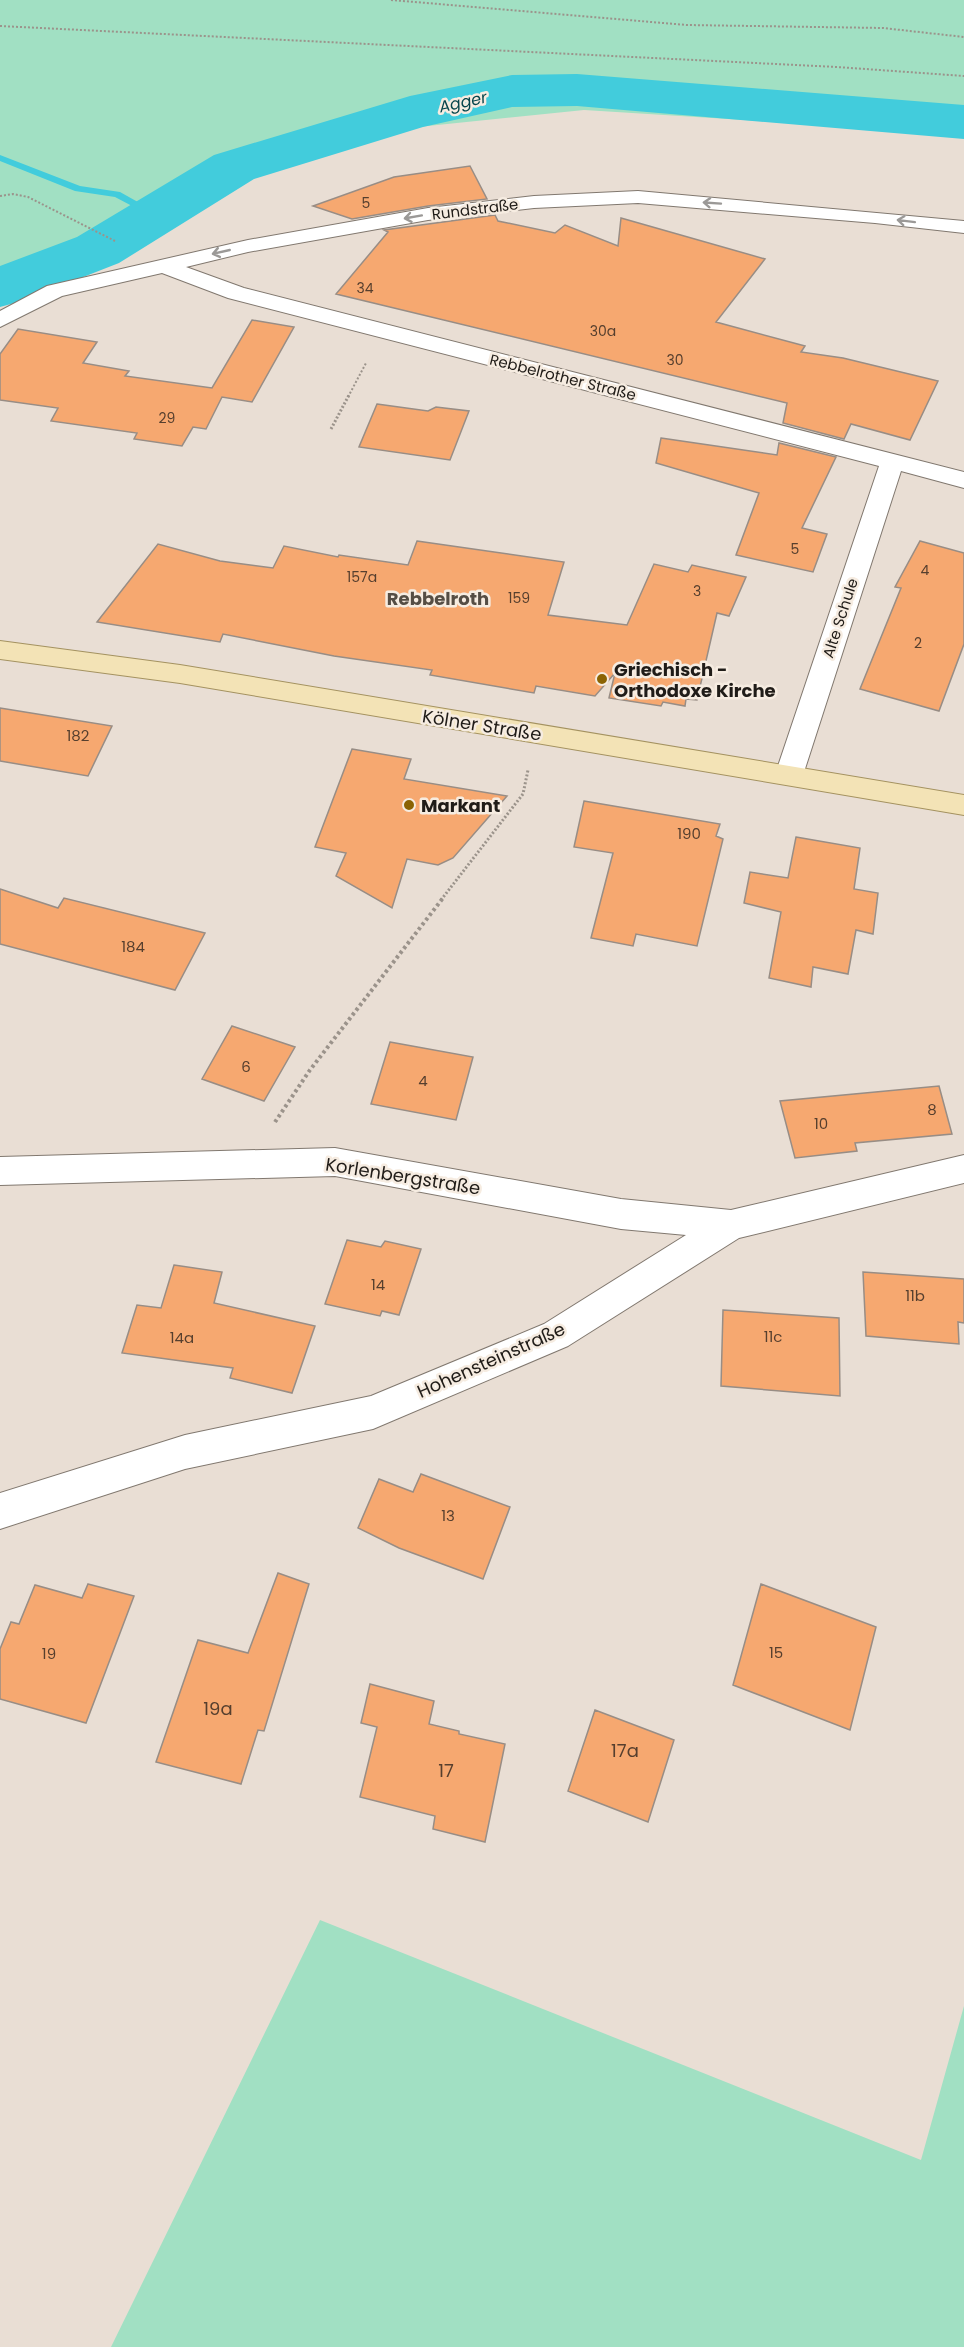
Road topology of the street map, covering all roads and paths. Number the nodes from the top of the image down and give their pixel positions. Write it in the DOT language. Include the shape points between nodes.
graph roads {
  1 [pos="391,0"];
  2 [pos="0,26"];
  3 [pos="964,37"];
  4 [pos="964,76"];
  5 [pos="0,196"];
  6 [pos="964,228"];
  7 [pos="120,244"];
  8 [pos="164,266"];
  9 [pos="0,320"];
  10 [pos="383,332"];
  11 [pos="331,429"];
  12 [pos="892,462"];
  13 [pos="964,480"];
  14 [pos="0,650"];
  15 [pos="535,733"];
  16 [pos="789,775"];
  17 [pos="964,805"];
  18 [pos="246,1165"];
  19 [pos="964,1169"];
  20 [pos="0,1171"];
  21 [pos="731,1225"];
  22 [pos="0,1511"];
  1 -- 3 [label="path" via="687,25 883,28"];
  2 -- 4 [label="path"];
  5 -- 7 [label="path" via="28,197"];
  6 -- 8 [label="street, Rundstraße, one-way" via="745,205 603,198 428,214 248,246"];
  8 -- 9 [label="street, Rundstraße" via="56,291"];
  8 -- 10 [label="street, Rebbelrother Straße" via="236,293"];
  10 -- 11 [label="path"];
  10 -- 12 [label="street, Rebbelrother Straße"];
  12 -- 13 [label="street, Rebbelrother Straße"];
  12 -- 16 [label="street, Alte Schule"];
  14 -- 15 [label="main road, Kölner Straße" via="180,674"];
  15 -- 16 [label="main road, Kölner Straße"];
  15 -- 18 [label="path" via="523,794 310,1070"];
  16 -- 17 [label="main road, Kölner Straße"];
  18 -- 20 [label="street, Korlenbergstraße"];
  18 -- 21 [label="street, Korlenbergstraße" via="335,1161 621,1214"];
  19 -- 21 [label="street, Hohensteinstraße"];
  21 -- 22 [label="street, Hohensteinstraße" via="556,1335 373,1412 184,1452"];
}
